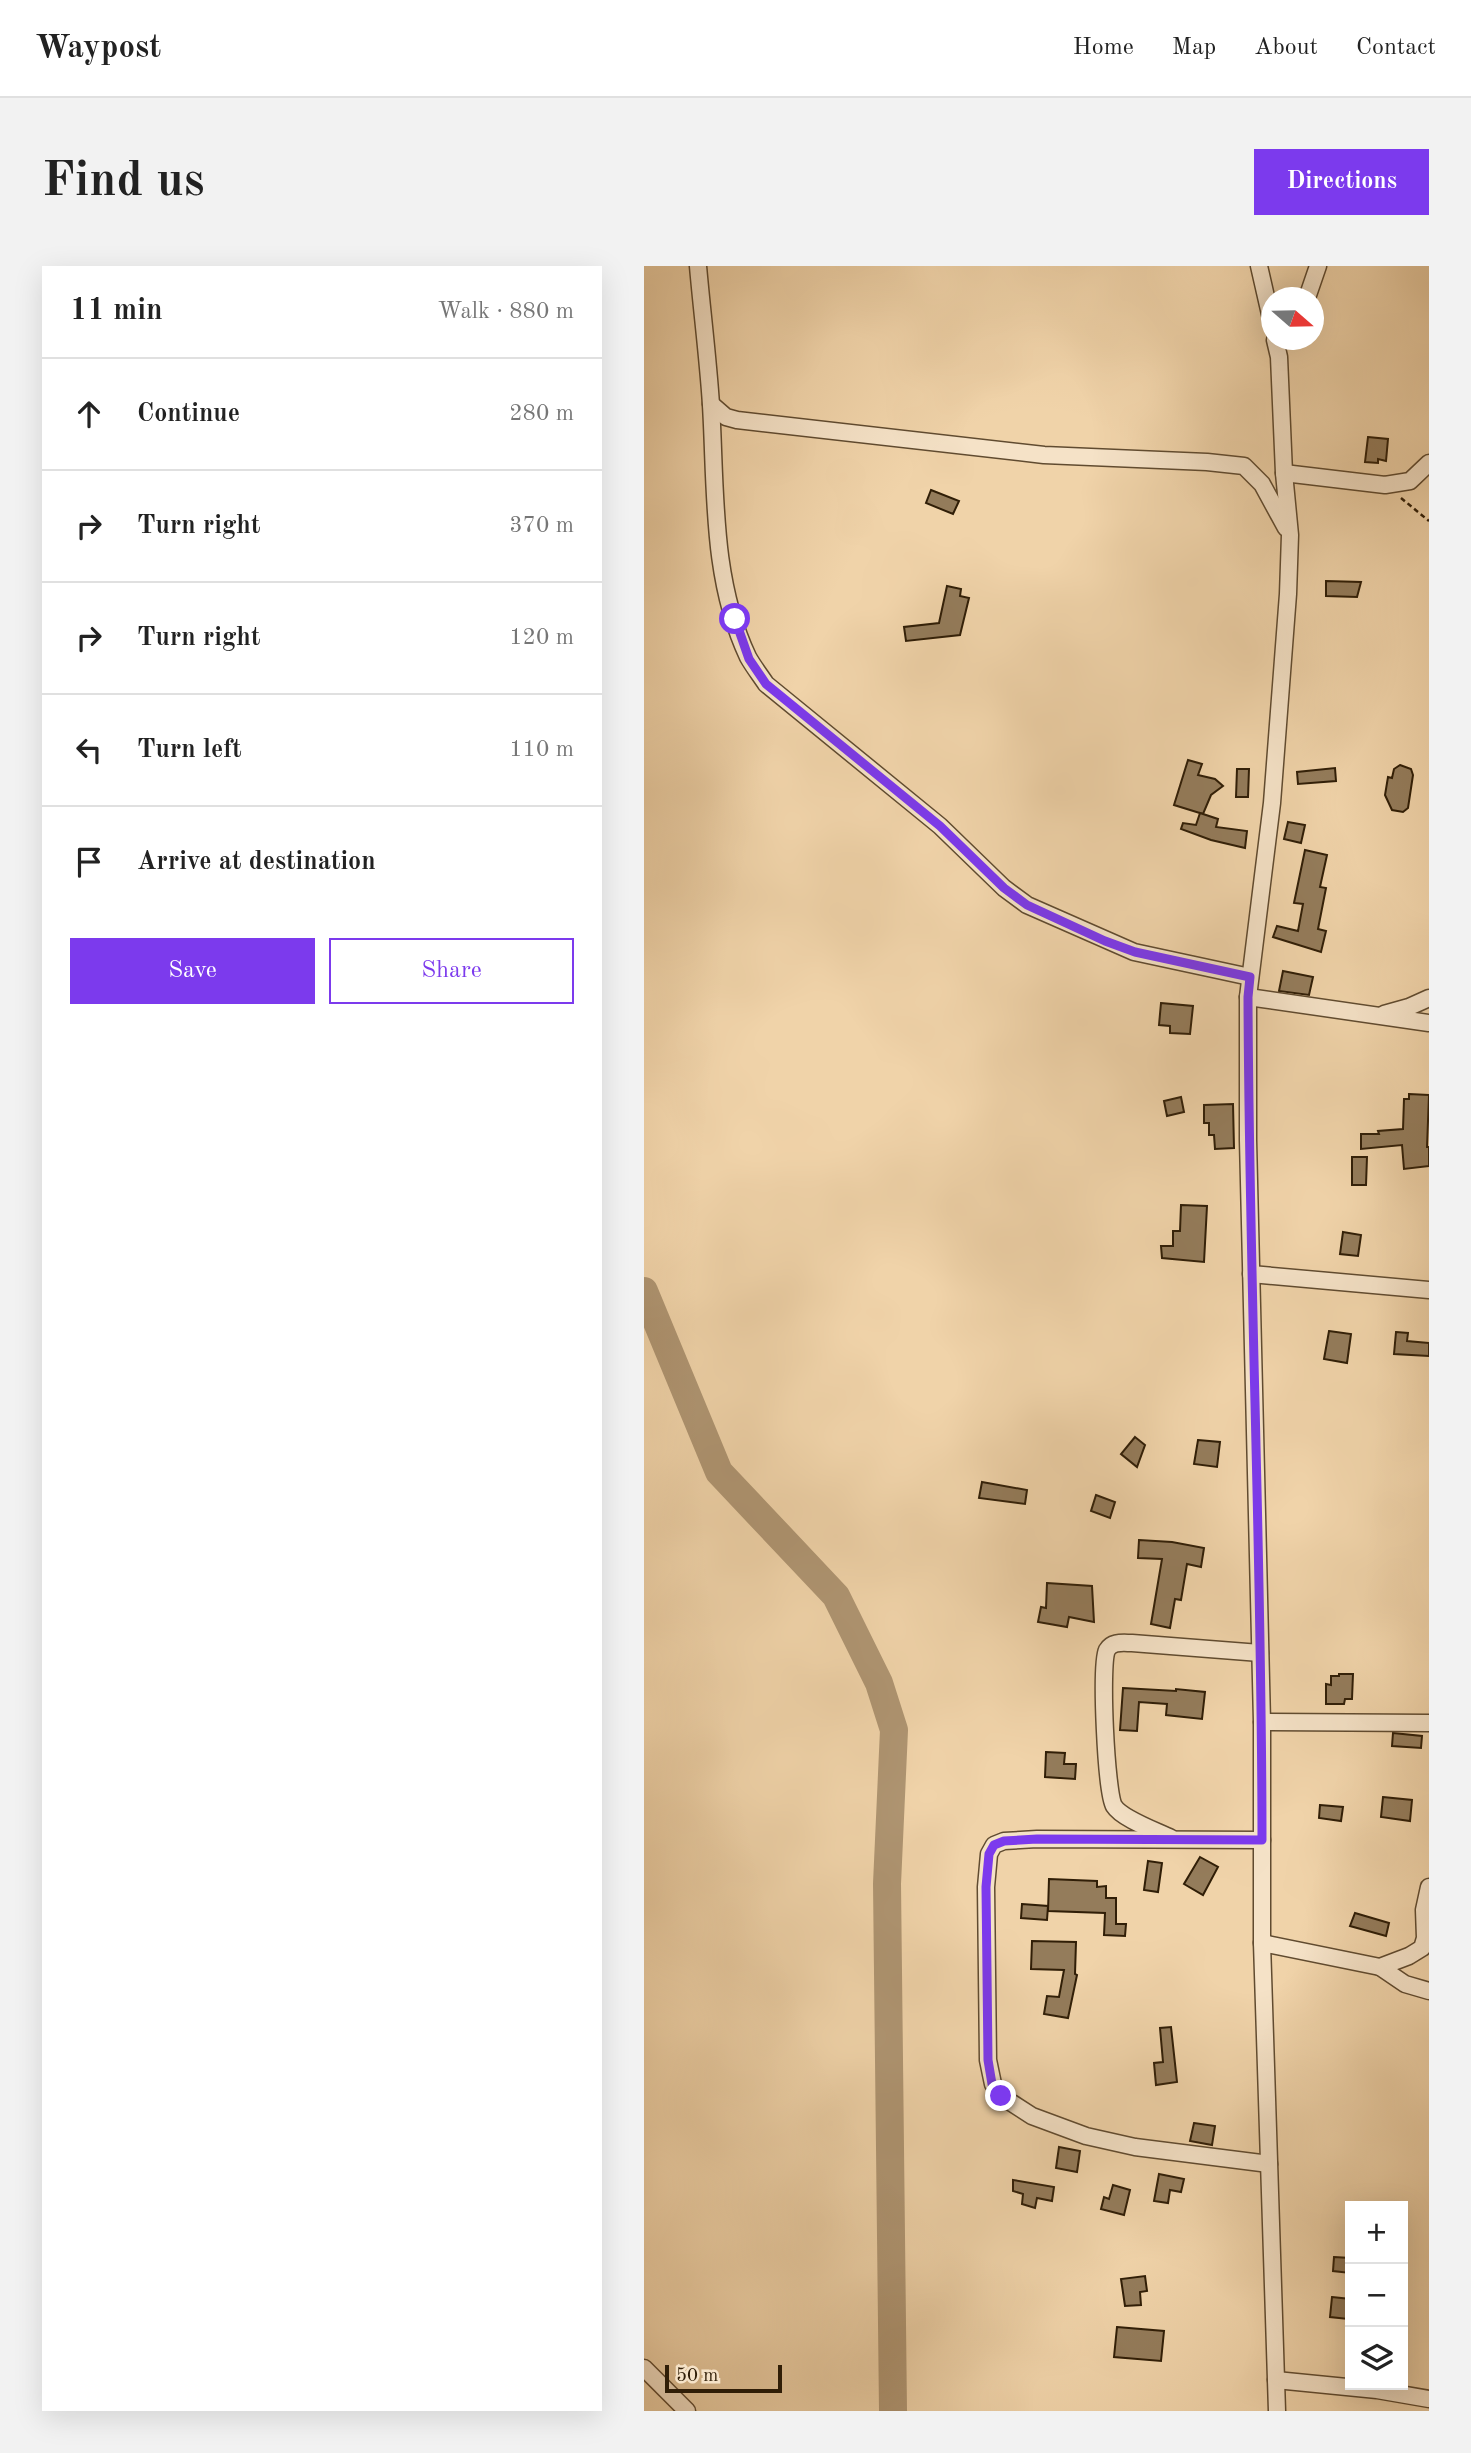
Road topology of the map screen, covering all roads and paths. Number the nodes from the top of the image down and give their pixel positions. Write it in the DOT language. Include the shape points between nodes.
graph roads {
  1 [pos="698,266"];
  2 [pos="1259,266"];
  3 [pos="1318,266"];
  4 [pos="1264,287"];
  5 [pos="1311,287"];
  6 [pos="1277,350"];
  7 [pos="1283,350"];
  8 [pos="1279,357"];
  9 [pos="711,404"];
  10 [pos="1427,468"];
  11 [pos="1283,473"];
  12 [pos="1385,485"];
  13 [pos="1429,521"];
  14 [pos="1290,535"];
  15 [pos="1250,977"];
  16 [pos="1248,997"];
  17 [pos="1429,998"];
  18 [pos="1379,1016"];
  19 [pos="1429,1023"];
  20 [pos="1251,1274"];
  21 [pos="1429,1290"];
  22 [pos="1260,1653"];
  23 [pos="1262,1722"];
  24 [pos="1429,1723"];
  25 [pos="1175,1839"];
  26 [pos="1262,1840"];
  27 [pos="1429,1887"];
  28 [pos="1262,1943"];
  29 [pos="1427,1947"];
  30 [pos="1380,1967"];
  31 [pos="1429,1991"];
  32 [pos="1269,2164"];
  33 [pos="644,2368"];
  34 [pos="1276,2380"];
  35 [pos="1429,2399"];
  36 [pos="687,2411"];
  37 [pos="1277,2411"];
  1 -- 9 [label="street"];
  2 -- 4 [label="street"];
  3 -- 5 [label="street"];
  6 -- 8 [label="street"];
  7 -- 8 [label="street"];
  8 -- 11 [label="street"];
  9 -- 14 [label="street" via="737,420 1044,455 1244,466 1262,484"];
  9 -- 15 [label="street" via="721,568 749,659 766,684 940,826 1027,905 1135,952"];
  10 -- 12 [label="street" via="1410,481"];
  11 -- 12 [label="street"];
  11 -- 14 [label="street"];
  12 -- 13 [label="path"];
  14 -- 15 [label="street" via="1272,803"];
  15 -- 16 [label="street"];
  16 -- 18 [label="street"];
  16 -- 20 [label="street"];
  17 -- 18 [label="street"];
  18 -- 19 [label="street"];
  20 -- 21 [label="street"];
  20 -- 22 [label="street"];
  22 -- 23 [label="street"];
  22 -- 25 [label="street" via="1132,1643 1108,1648 1104,1706 1113,1802 1122,1814"];
  23 -- 24 [label="street"];
  23 -- 26 [label="street"];
  25 -- 26 [label="street"];
  25 -- 32 [label="street" via="1037,1839 994,1845 986,1887 992,2084 1012,2105 1086,2136"];
  26 -- 28 [label="street"];
  27 -- 29 [label="street" via="1424,1910"];
  28 -- 30 [label="street"];
  28 -- 32 [label="street"];
  29 -- 30 [label="street"];
  30 -- 31 [label="street" via="1405,1984"];
  32 -- 34 [label="street"];
  33 -- 36 [label="street"];
  34 -- 35 [label="street"];
  34 -- 37 [label="street"];
}
